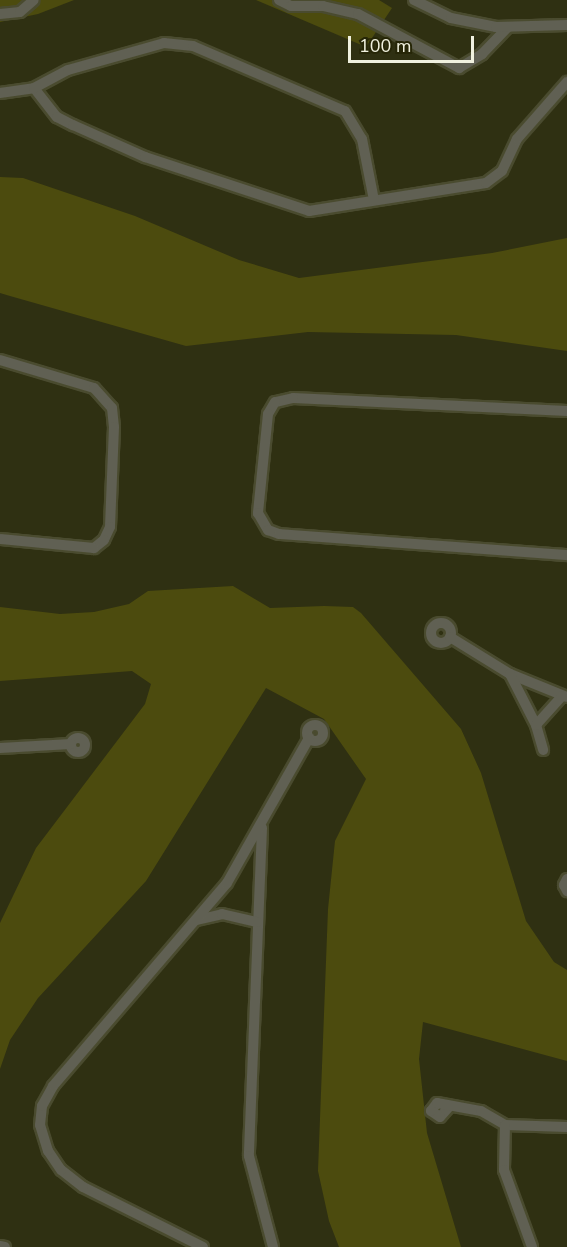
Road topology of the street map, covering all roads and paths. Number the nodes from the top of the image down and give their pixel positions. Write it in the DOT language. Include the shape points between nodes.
graph roads {
  1 [pos="34,0"];
  2 [pos="279,0"];
  3 [pos="414,0"];
  4 [pos="431,4"];
  5 [pos="0,14"];
  6 [pos="567,25"];
  7 [pos="508,27"];
  8 [pos="567,82"];
  9 [pos="34,88"];
  10 [pos="0,93"];
  11 [pos="374,200"];
  12 [pos="0,360"];
  13 [pos="567,411"];
  14 [pos="0,540"];
  15 [pos="567,555"];
  16 [pos="450,637"];
  17 [pos="510,674"];
  18 [pos="564,696"];
  19 [pos="536,725"];
  20 [pos="309,738"];
  21 [pos="71,744"];
  22 [pos="0,748"];
  23 [pos="543,750"];
  24 [pos="262,826"];
  25 [pos="567,879"];
  26 [pos="567,891"];
  27 [pos="196,920"];
  28 [pos="257,922"];
  29 [pos="449,1107"];
  30 [pos="505,1125"];
  31 [pos="567,1127"];
  32 [pos="0,1246"];
  33 [pos="5,1247"];
  34 [pos="203,1247"];
  35 [pos="273,1247"];
  36 [pos="532,1247"];
  1 -- 5 [label="street" via="20,12"];
  2 -- 7 [label="street" via="291,6 323,6 358,14 459,68 482,54"];
  3 -- 4 [label="street"];
  4 -- 7 [label="street" via="451,18"];
  6 -- 7 [label="street"];
  8 -- 11 [label="street" via="530,122 496,178 486,183"];
  9 -- 10 [label="street"];
  9 -- 11 [label="street" via="57,117 73,125 145,157 273,201 309,211"];
  9 -- 11 [label="street" via="68,70 164,44 194,46 345,111 362,139"];
  12 -- 14 [label="street" via="94,388 112,408 114,427 110,527 104,540 94,548"];
  13 -- 15 [label="street" via="293,398 275,402 268,414 258,513 268,530 279,534"];
  16 -- 17 [label="street"];
  17 -- 18 [label="street"];
  17 -- 19 [label="street"];
  18 -- 19 [label="street"];
  19 -- 23 [label="street"];
  20 -- 24 [label="street"];
  21 -- 22 [label="street"];
  24 -- 27 [label="street" via="227,883"];
  24 -- 28 [label="street"];
  25 -- 26 [label="street"];
  27 -- 28 [label="street" via="222,914"];
  27 -- 34 [label="street" via="53,1086 42,1106 40,1125 48,1150 61,1170 83,1187"];
  28 -- 35 [label="street" via="249,1156"];
  29 -- 30 [label="street" via="481,1111"];
  30 -- 31 [label="street"];
  30 -- 36 [label="street" via="504,1170"];
  32 -- 33 [label="street"];
}
